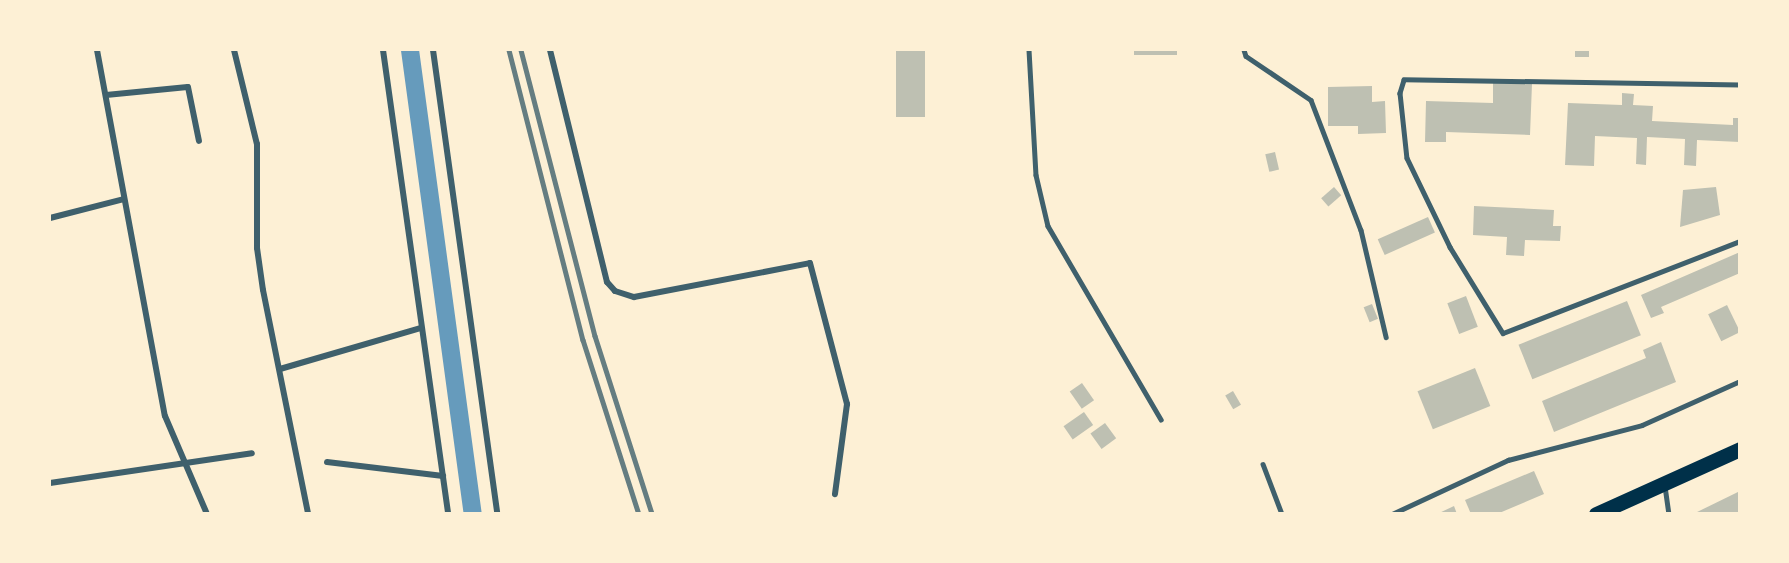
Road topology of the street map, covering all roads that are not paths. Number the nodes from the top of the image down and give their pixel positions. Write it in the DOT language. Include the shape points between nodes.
graph roads {
  1 [pos="97,50"];
  2 [pos="234,50"];
  3 [pos="383,50"];
  4 [pos="433,50"];
  5 [pos="550,50"];
  6 [pos="1029,50"];
  7 [pos="1244,50"];
  8 [pos="1740,85"];
  9 [pos="106,95"];
  10 [pos="199,141"];
  11 [pos="124,199"];
  12 [pos="50,218"];
  13 [pos="1740,242"];
  14 [pos="422,328"];
  15 [pos="1386,337"];
  16 [pos="280,369"];
  17 [pos="1740,381"];
  18 [pos="1161,419"];
  19 [pos="1740,448"];
  20 [pos="252,453"];
  21 [pos="327,462"];
  22 [pos="184,464"];
  23 [pos="1263,464"];
  24 [pos="443,476"];
  25 [pos="50,483"];
  26 [pos="1665,483"];
  27 [pos="835,494"];
  28 [pos="207,513"];
  29 [pos="308,513"];
  30 [pos="448,513"];
  31 [pos="497,513"];
  32 [pos="1282,513"];
  33 [pos="1392,513"];
  34 [pos="1596,513"];
  35 [pos="1669,513"];
  1 -- 9 [label="street"];
  2 -- 16 [label="street" via="257,144 257,248"];
  3 -- 14 [label="street"];
  4 -- 31 [label="street"];
  5 -- 27 [label="street" via="607,282 615,291 634,297 810,263 847,404"];
  6 -- 18 [label="lane" via="1036,175 1048,226"];
  7 -- 15 [label="lane" via="1246,56 1311,100 1361,230"];
  8 -- 13 [label="lane" via="1404,80 1400,93 1407,158 1450,247 1503,333"];
  9 -- 10 [label="street" via="188,87"];
  9 -- 11 [label="street"];
  11 -- 12 [label="street"];
  11 -- 22 [label="street" via="165,416"];
  14 -- 16 [label="street"];
  14 -- 24 [label="street"];
  16 -- 29 [label="street"];
  17 -- 33 [label="lane" via="1642,425 1508,460"];
  19 -- 26 [label="main road"];
  20 -- 22 [label="street"];
  21 -- 24 [label="street"];
  22 -- 25 [label="street"];
  22 -- 28 [label="street"];
  23 -- 32 [label="lane"];
  24 -- 30 [label="street"];
  26 -- 34 [label="main road"];
  26 -- 35 [label="lane"];
}
